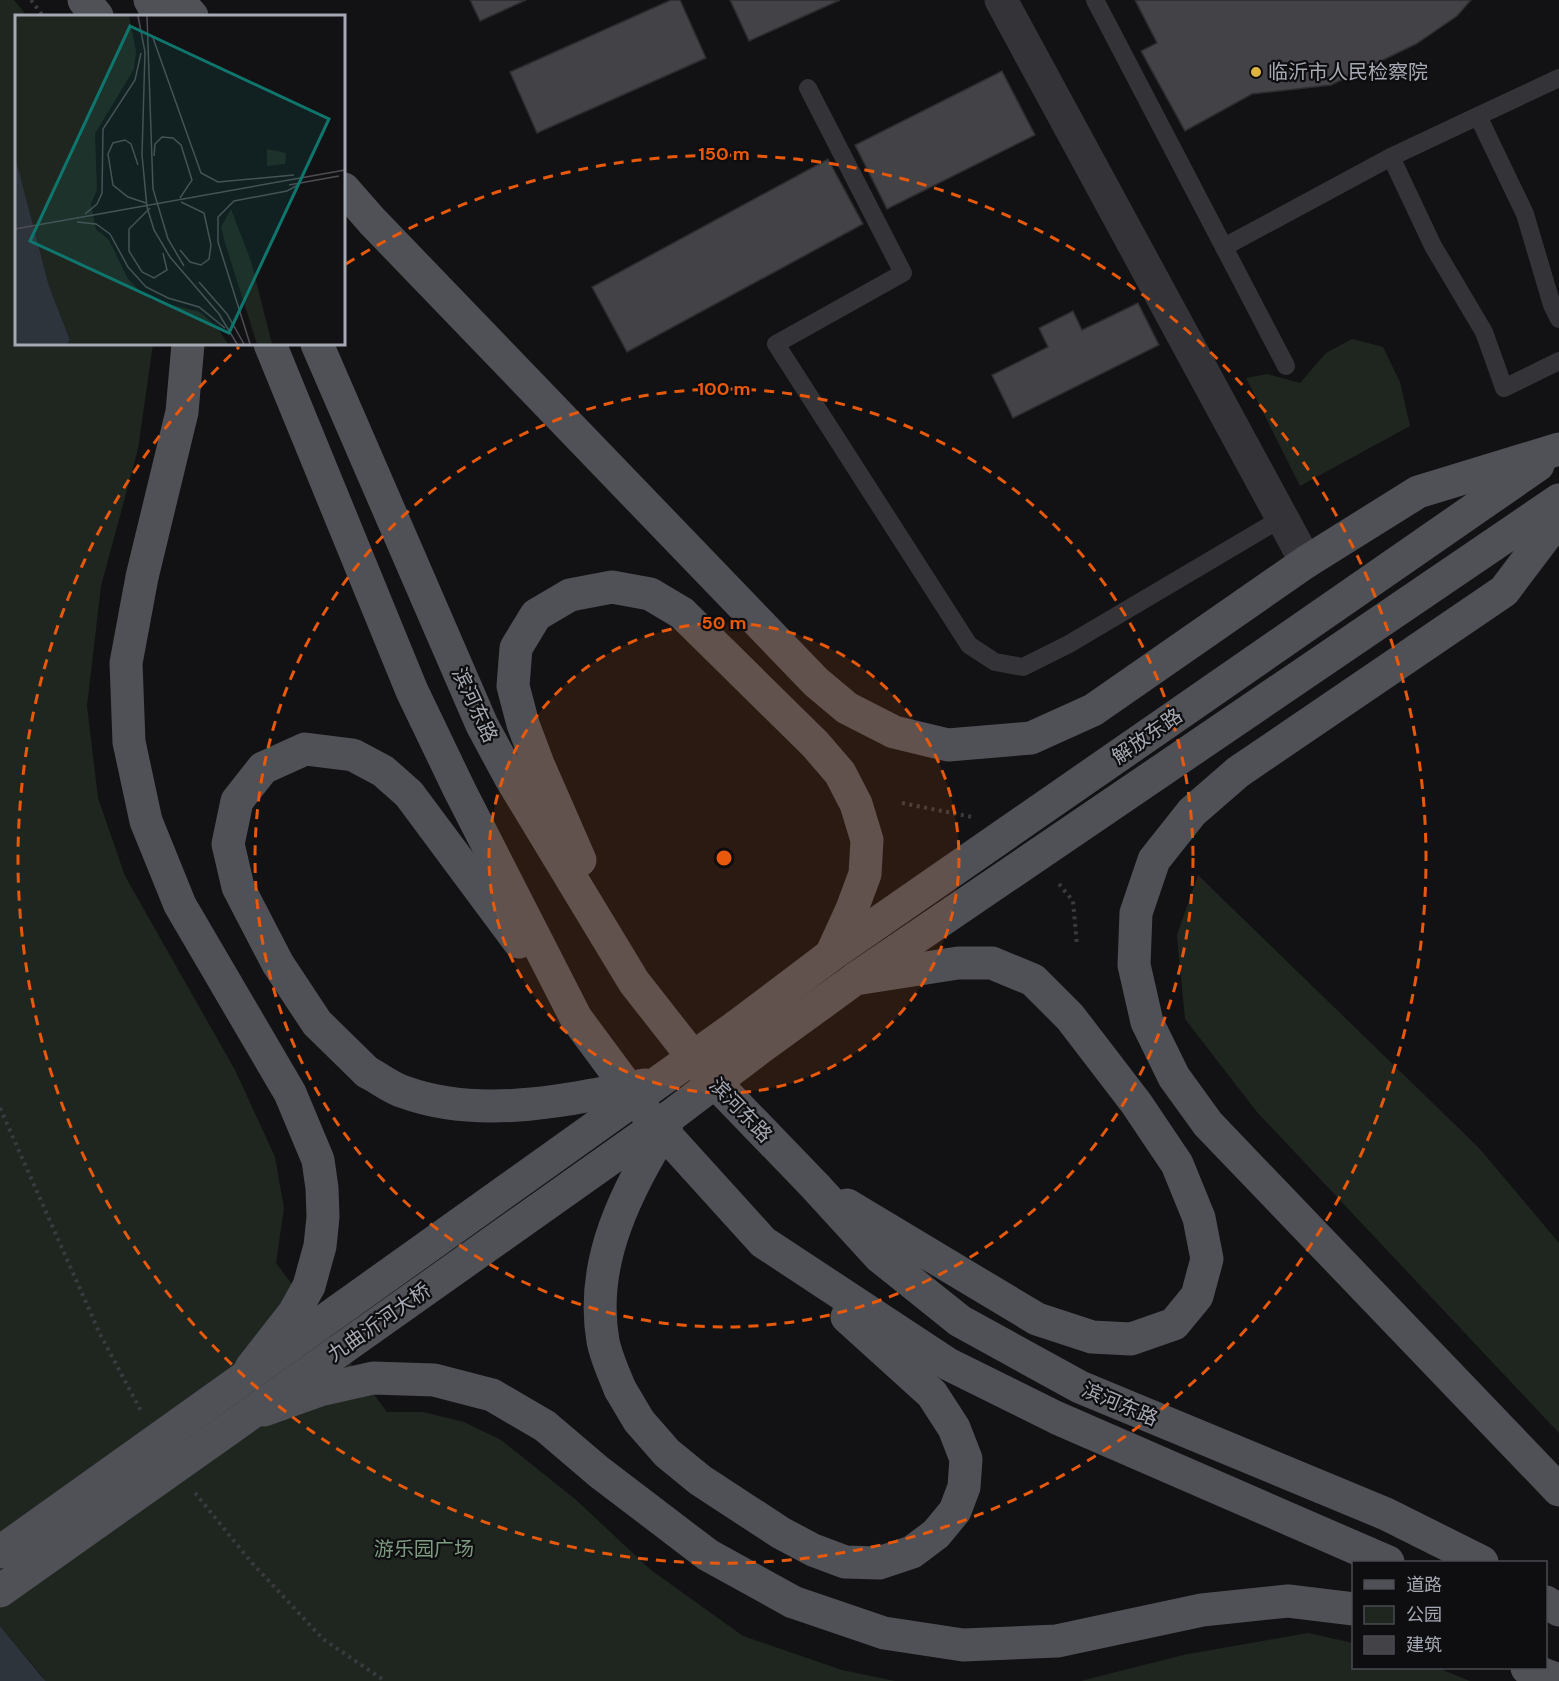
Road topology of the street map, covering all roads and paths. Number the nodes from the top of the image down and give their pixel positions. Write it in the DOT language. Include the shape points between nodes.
graph roads {
  1 [pos="31,0"];
  2 [pos="84,0"];
  3 [pos="150,0"];
  4 [pos="178,0"];
  5 [pos="1001,0"];
  6 [pos="1095,0"];
  7 [pos="42,15"];
  8 [pos="95,15"];
  9 [pos="158,15"];
  10 [pos="191,15"];
  11 [pos="1559,78"];
  12 [pos="808,88"];
  13 [pos="1478,116"];
  14 [pos="1391,157"];
  15 [pos="345,190"];
  16 [pos="1224,247"];
  17 [pos="1559,319"];
  18 [pos="188,345"];
  19 [pos="270,345"];
  20 [pos="317,345"];
  21 [pos="1559,361"];
  22 [pos="1286,366"];
  23 [pos="1559,450"];
  24 [pos="1559,501"];
  25 [pos="1282,518"];
  26 [pos="1559,518"];
  27 [pos="1306,562"];
  28 [pos="902,803"];
  29 [pos="977,818"];
  30 [pos="1059,884"];
  31 [pos="1077,945"];
  32 [pos="831,955"];
  33 [pos="855,979"];
  34 [pos="634,982"];
  35 [pos="576,1018"];
  36 [pos="746,1038"];
  37 [pos="656,1083"];
  38 [pos="672,1114"];
  39 [pos="815,1186"];
  40 [pos="762,1242"];
  41 [pos="239,1383"];
  42 [pos="245,1417"];
  43 [pos="1559,1490"];
  44 [pos="0,1552"];
  45 [pos="1383,1561"];
  46 [pos="1478,1561"];
  47 [pos="0,1591"];
  48 [pos="1352,1609"];
  49 [pos="1547,1651"];
  50 [pos="1559,1660"];
  51 [pos="1530,1669"];
  52 [pos="1559,1680"];
  1 -- 7 [label="path"];
  2 -- 8 [label="main road"];
  3 -- 9 [label="main road"];
  4 -- 10 [label="main road"];
  5 -- 25 [label="street"];
  6 -- 16 [label="lane"];
  11 -- 13 [label="lane"];
  12 -- 25 [label="lane" via="903,273 776,344 969,645 995,662 1023,667 1069,644"];
  13 -- 14 [label="lane"];
  13 -- 17 [label="lane" via="1525,214"];
  14 -- 16 [label="lane"];
  14 -- 21 [label="lane" via="1433,246 1484,332 1503,388"];
  15 -- 27 [label="main road" via="816,682 847,708 894,732 948,745 1031,738 1093,710"];
  16 -- 22 [label="lane"];
  18 -- 41 [label="main road, bridge" via="182,412 142,577 126,663 129,742 146,822 180,905 290,1093 318,1160 322,1188 320,1246 309,1286 294,1313"];
  19 -- 35 [label="main road, 滨河东路" via="412,691"];
  20 -- 34 [label="main road, 滨河东路" via="483,725 510,777"];
  23 -- 27 [label="main road" via="1418,492"];
  23 -- 32 [label="main road, 解放东路"];
  24 -- 33 [label="main road, 解放东路"];
  25 -- 27 [label="street"];
  26 -- 43 [label="main road" via="1504,591 1238,772 1192,812 1154,860 1136,913 1134,965 1147,1022 1174,1077 1208,1124"];
  28 -- 29 [label="path"];
  30 -- 31 [label="path" via="1073,901"];
  32 -- 34 [label="main road" via="865,874 867,840 856,804 840,773 682,613 650,594 612,587 570,595 536,615 516,648 513,687 538,764"];
  32 -- 36 [label="main road, 解放东路"];
  33 -- 36 [label="main road, 解放东路"];
  33 -- 39 [label="main road" via="958,963 992,963 1033,980 1070,1017 1177,1164 1199,1218 1207,1259 1197,1296 1174,1324 1131,1339 1092,1337 1037,1319"];
  34 -- 39 [label="main road, 滨河东路" via="703,1070"];
  35 -- 37 [label="main road, bridge" via="409,794 383,771 353,755 305,749 263,768 237,801 228,844 238,887 278,964 317,1023 367,1072 402,1092 444,1102 496,1107"];
  35 -- 40 [label="main road, 滨河东路" via="647,1114"];
  36 -- 37 [label="main road, 九曲沂河大桥, bridge"];
  36 -- 38 [label="main road, 九曲沂河大桥, bridge"];
  37 -- 41 [label="main road, 九曲沂河大桥, bridge"];
  38 -- 40 [label="main road, bridge" via="639,1171 614,1226 602,1270 598,1306 603,1344 620,1389 639,1421 667,1454 781,1533 845,1562 879,1563 912,1552 936,1534 955,1511 964,1487 966,1459 954,1428 932,1394"];
  38 -- 42 [label="main road, 九曲沂河大桥, bridge"];
  39 -- 46 [label="main road, 滨河东路" via="880,1257 960,1321 1080,1388 1386,1514"];
  40 -- 45 [label="main road, 滨河东路" via="948,1364 1058,1418"];
  41 -- 44 [label="main road, 九曲沂河大桥, bridge"];
  42 -- 47 [label="main road, 九曲沂河大桥, bridge"];
  42 -- 48 [label="main road, bridge" via="320,1390 372,1378 434,1380 492,1395 545,1426 708,1555 793,1602 884,1633 963,1645 1058,1641 1202,1610 1288,1601"];
  49 -- 50 [label="main road"];
  51 -- 52 [label="main road"];
}
